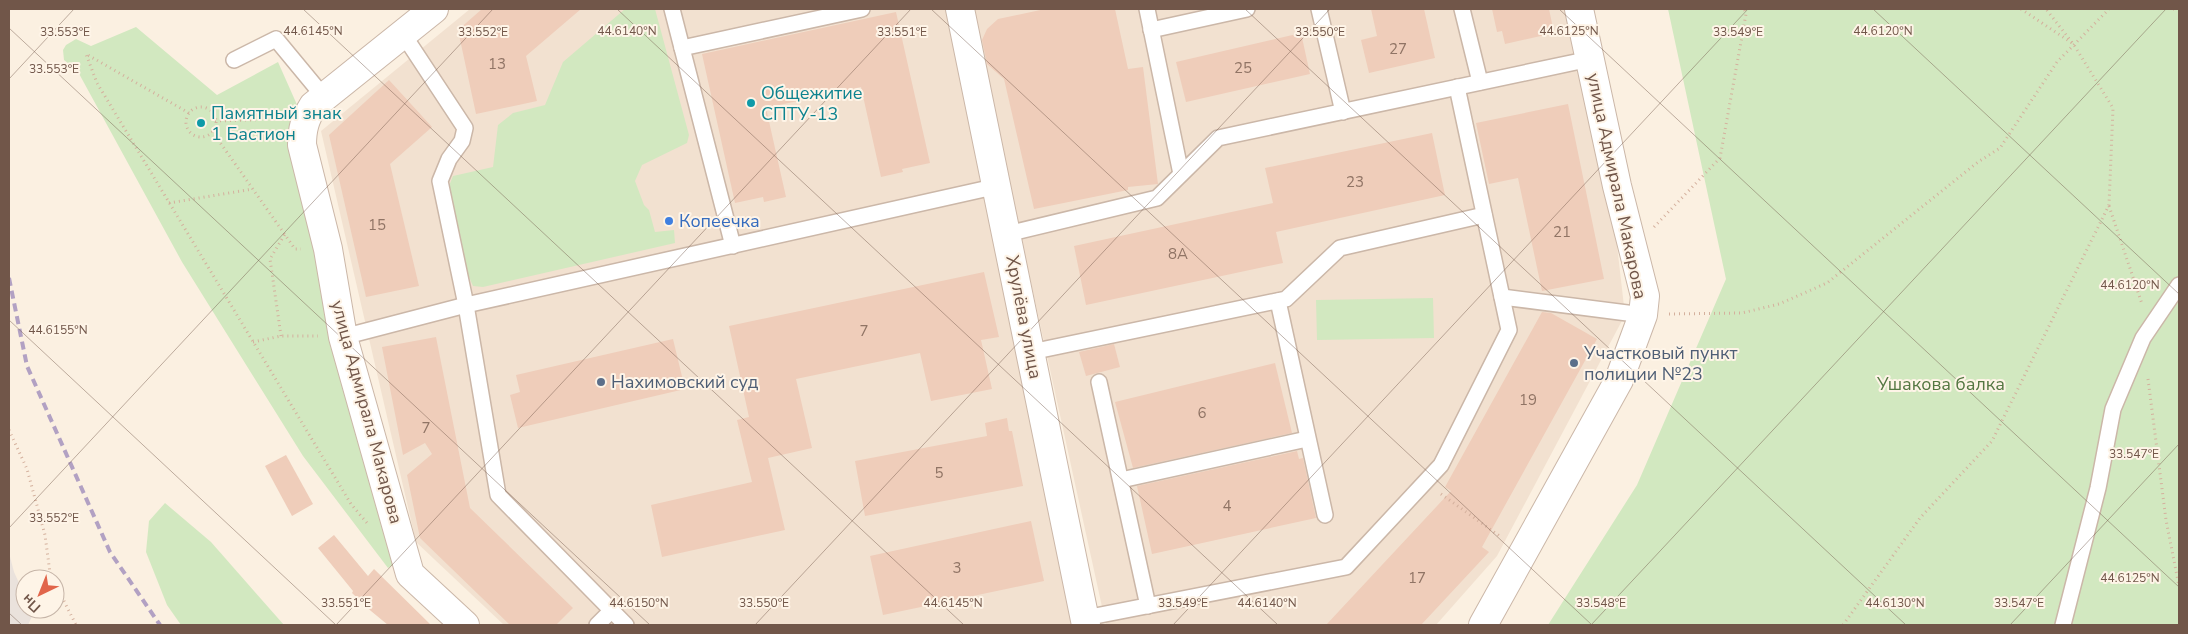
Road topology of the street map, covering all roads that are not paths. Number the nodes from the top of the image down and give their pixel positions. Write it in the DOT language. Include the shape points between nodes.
graph roads {
  1 [pos="434,9"];
  2 [pos="672,9"];
  3 [pos="862,9"];
  4 [pos="960,9"];
  5 [pos="1147,9"];
  6 [pos="1247,9"];
  7 [pos="1319,9"];
  8 [pos="1462,9"];
  9 [pos="1579,9"];
  10 [pos="1151,30"];
  11 [pos="403,34"];
  12 [pos="682,48"];
  13 [pos="1590,59"];
  14 [pos="234,60"];
  15 [pos="1480,82"];
  16 [pos="1457,88"];
  17 [pos="324,96"];
  18 [pos="1342,112"];
  19 [pos="1181,174"];
  20 [pos="998,186"];
  21 [pos="1484,215"];
  22 [pos="1007,234"];
  23 [pos="733,246"];
  24 [pos="2179,285"];
  25 [pos="1502,297"];
  26 [pos="1278,301"];
  27 [pos="466,306"];
  28 [pos="1643,315"];
  29 [pos="343,336"];
  30 [pos="1031,352"];
  31 [pos="1099,382"];
  32 [pos="1307,439"];
  33 [pos="1120,480"];
  34 [pos="1325,515"];
  35 [pos="1148,606"];
  36 [pos="612,610"];
  37 [pos="1086,622"];
  38 [pos="465,625"];
  39 [pos="597,625"];
  40 [pos="626,625"];
  41 [pos="1483,625"];
  42 [pos="2063,625"];
  1 -- 11 [label="street"];
  2 -- 12 [label="lane"];
  3 -- 12 [label="lane"];
  4 -- 20 [label="street, Хрулёва улица"];
  5 -- 10 [label="lane"];
  6 -- 10 [label="lane"];
  7 -- 18 [label="lane"];
  8 -- 15 [label="lane"];
  9 -- 13 [label="street, улица Адмирала Макарова"];
  10 -- 19 [label="lane"];
  11 -- 17 [label="street"];
  11 -- 27 [label="lane" via="466,128 440,182"];
  12 -- 23 [label="lane"];
  13 -- 15 [label="lane"];
  13 -- 28 [label="street, улица Адмирала Макарова" via="1645,296"];
  14 -- 17 [label="lane" via="276,39"];
  15 -- 16 [label="lane"];
  16 -- 18 [label="lane"];
  16 -- 21 [label="lane"];
  17 -- 29 [label="street, улица Адмирала Макарова" via="306,118 302,145 328,249"];
  18 -- 19 [label="lane" via="1218,138"];
  19 -- 22 [label="lane" via="1157,198"];
  20 -- 22 [label="street, Хрулёва улица"];
  20 -- 23 [label="lane"];
  21 -- 25 [label="lane"];
  21 -- 26 [label="lane" via="1340,248 1286,299"];
  22 -- 30 [label="street, Хрулёва улица"];
  23 -- 27 [label="lane"];
  24 -- 42 [label="lane" via="2143,338 2113,409 2098,488"];
  25 -- 28 [label="lane"];
  25 -- 35 [label="lane" via="1509,330 1440,465 1346,567"];
  26 -- 30 [label="lane"];
  26 -- 32 [label="lane"];
  27 -- 29 [label="lane"];
  27 -- 36 [label="lane" via="498,495"];
  28 -- 41 [label="street, улица Адмирала Макарова" via="1619,380"];
  29 -- 38 [label="street, улица Адмирала Макарова" via="410,574"];
  30 -- 37 [label="street, Хрулёва улица"];
  31 -- 33 [label="lane"];
  32 -- 33 [label="lane"];
  32 -- 34 [label="lane"];
  33 -- 35 [label="lane"];
  35 -- 37 [label="lane"];
  36 -- 39 [label="lane"];
  36 -- 40 [label="lane"];
}
